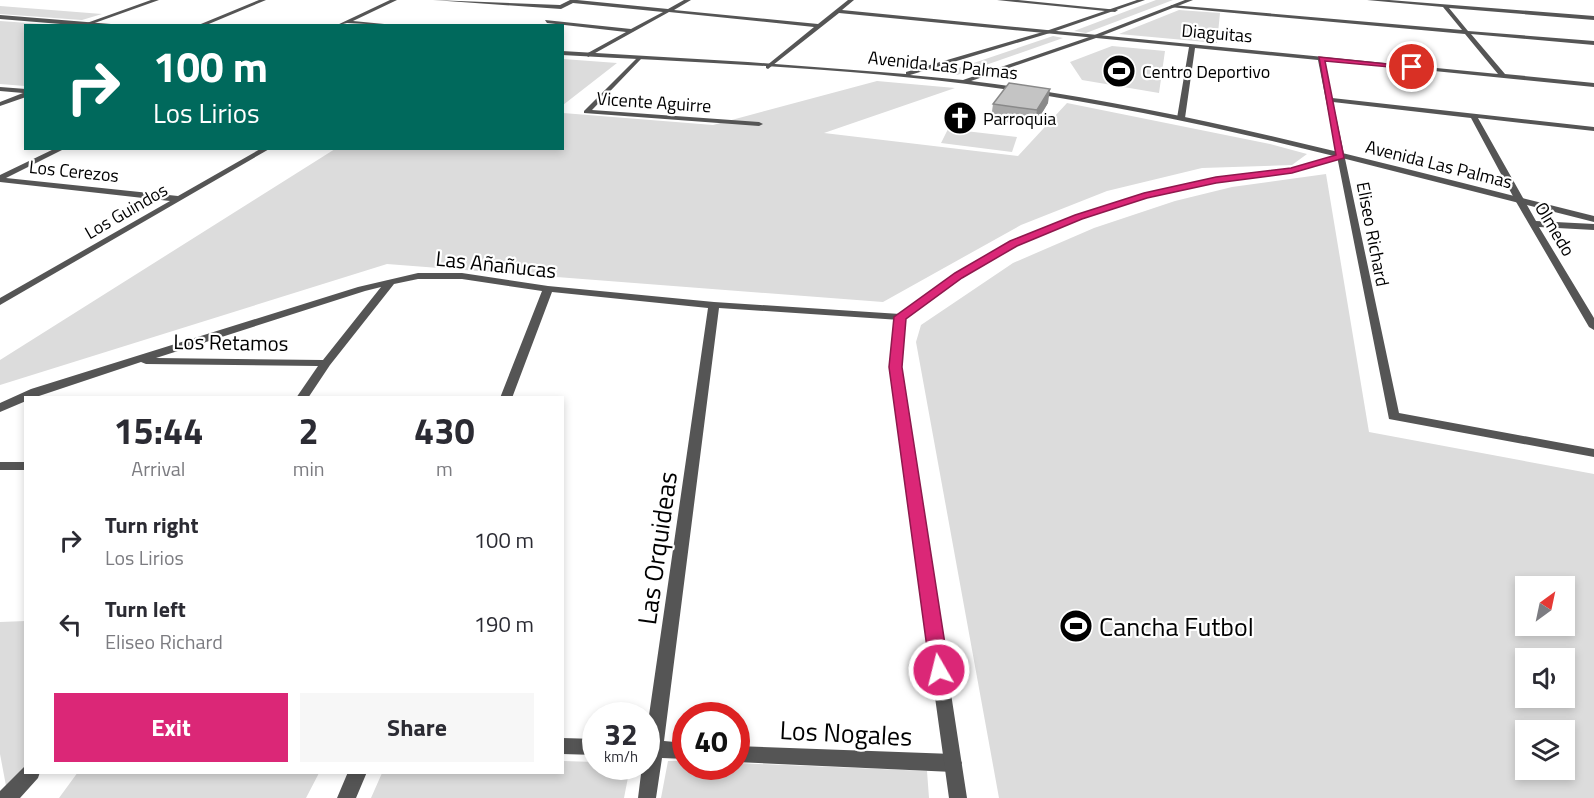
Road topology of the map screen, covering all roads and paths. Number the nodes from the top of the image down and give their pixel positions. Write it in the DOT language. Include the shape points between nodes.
graph roads {
  1 [pos="156,0"];
  2 [pos="263,0"];
  3 [pos="394,0"];
  4 [pos="436,0"];
  5 [pos="516,0"];
  6 [pos="688,0"];
  7 [pos="841,0"];
  8 [pos="851,0"];
  9 [pos="1000,0"];
  10 [pos="1142,0"];
  11 [pos="1190,0"];
  12 [pos="1370,0"];
  13 [pos="573,1"];
  14 [pos="507,4"];
  15 [pos="1445,6"];
  16 [pos="1172,7"];
  17 [pos="1115,10"];
  18 [pos="838,11"];
  19 [pos="666,12"];
  20 [pos="0,17"];
  21 [pos="1594,18"];
  22 [pos="346,21"];
  23 [pos="547,21"];
  24 [pos="87,24"];
  25 [pos="203,24"];
  26 [pos="341,24"];
  27 [pos="381,24"];
  28 [pos="818,26"];
  29 [pos="631,31"];
  30 [pos="1048,32"];
  31 [pos="1466,32"];
  32 [pos="1094,37"];
  33 [pos="1594,43"];
  34 [pos="1192,46"];
  35 [pos="564,53"];
  36 [pos="588,55"];
  37 [pos="639,58"];
  38 [pos="1321,58"];
  39 [pos="768,67"];
  40 [pos="901,75"];
  41 [pos="1503,76"];
  42 [pos="962,82"];
  43 [pos="1594,85"];
  44 [pos="0,89"];
  45 [pos="24,92"];
  46 [pos="24,93"];
  47 [pos="1330,100"];
  48 [pos="0,104"];
  49 [pos="1473,116"];
  50 [pos="1181,118"];
  51 [pos="759,124"];
  52 [pos="1594,129"];
  53 [pos="59,150"];
  54 [pos="265,150"];
  55 [pos="1341,156"];
  56 [pos="0,179"];
  57 [pos="180,199"];
  58 [pos="1519,200"];
  59 [pos="1594,219"];
  60 [pos="1534,224"];
  61 [pos="1594,227"];
  62 [pos="392,281"];
  63 [pos="548,289"];
  64 [pos="0,302"];
  65 [pos="714,305"];
  66 [pos="900,317"];
  67 [pos="1594,327"];
  68 [pos="136,360"];
  69 [pos="326,363"];
  70 [pos="26,396"];
  71 [pos="303,396"];
  72 [pos="507,396"];
  73 [pos="24,397"];
  74 [pos="0,408"];
  75 [pos="1594,453"];
  76 [pos="0,466"];
  77 [pos="24,466"];
  78 [pos="657,702"];
  79 [pos="564,746"];
  80 [pos="582,747"];
  81 [pos="750,754"];
  82 [pos="953,763"];
  83 [pos="29,774"];
  84 [pos="357,774"];
  85 [pos="648,780"];
  86 [pos="7,798"];
  87 [pos="346,798"];
  88 [pos="647,798"];
  89 [pos="958,798"];
  1 -- 24 [label="street"];
  2 -- 25 [label="street"];
  3 -- 22 [label="street"];
  4 -- 14 [label="street"];
  5 -- 14 [label="street"];
  6 -- 19 [label="street"];
  7 -- 8 [label="street"];
  8 -- 18 [label="street"];
  9 -- 17 [label="street"];
  10 -- 17 [label="street"];
  11 -- 16 [label="street"];
  12 -- 15 [label="street"];
  13 -- 14 [label="street" via="561,7"];
  13 -- 19 [label="street"];
  15 -- 21 [label="street"];
  15 -- 31 [label="street"];
  16 -- 31 [label="street"];
  16 -- 32 [label="street"];
  17 -- 30 [label="street"];
  18 -- 28 [label="street"];
  18 -- 30 [label="street, Diaguitas"];
  19 -- 28 [label="street"];
  19 -- 29 [label="street"];
  20 -- 24 [label="street"];
  22 -- 26 [label="street"];
  22 -- 27 [label="street"];
  23 -- 29 [label="street"];
  28 -- 39 [label="street"];
  29 -- 36 [label="street"];
  30 -- 32 [label="street, Diaguitas"];
  30 -- 40 [label="street"];
  31 -- 33 [label="street"];
  31 -- 41 [label="street"];
  32 -- 34 [label="street, Diaguitas"];
  32 -- 42 [label="street"];
  34 -- 38 [label="street, Diaguitas"];
  34 -- 50 [label="street"];
  35 -- 36 [label="street, Avenida Las Palmas"];
  36 -- 37 [label="street, Avenida Las Palmas"];
  37 -- 39 [label="street, Avenida Las Palmas"];
  37 -- 51 [label="street, Vicente Aguirre" via="586,112"];
  38 -- 41 [label="street, Diaguitas"];
  38 -- 47 [label="street, Eliseo Richard"];
  39 -- 40 [label="street, Avenida Las Palmas"];
  40 -- 42 [label="street, Avenida Las Palmas"];
  41 -- 43 [label="street, Diaguitas"];
  42 -- 50 [label="street, Avenida Las Palmas"];
  44 -- 45 [label="street"];
  46 -- 48 [label="street"];
  47 -- 49 [label="street"];
  47 -- 55 [label="street, Eliseo Richard"];
  49 -- 52 [label="street"];
  49 -- 58 [label="street, Olmedo"];
  50 -- 55 [label="street, Avenida Las Palmas"];
  53 -- 56 [label="street"];
  54 -- 57 [label="street, Los Guindos"];
  55 -- 58 [label="street, Avenida Las Palmas"];
  55 -- 66 [label="street" via="1292,171 1216,180 1144,196 1079,217 1013,244"];
  55 -- 75 [label="street, Eliseo Richard" via="1393,416"];
  56 -- 57 [label="street, Los Cerezos"];
  57 -- 64 [label="street, Los Guindos"];
  58 -- 59 [label="street, Avenida Las Palmas"];
  58 -- 60 [label="street, Olmedo"];
  60 -- 61 [label="street"];
  60 -- 67 [label="street, Olmedo"];
  62 -- 63 [label="street, Las Añañucas" via="418,276 462,276"];
  62 -- 68 [label="street, Las Añañucas"];
  62 -- 69 [label="street"];
  63 -- 65 [label="street, Las Añañucas"];
  63 -- 72 [label="street"];
  65 -- 66 [label="street, Las Añañucas"];
  65 -- 78 [label="street, Las Orquideas"];
  66 -- 82 [label="street" via="895,367"];
  68 -- 69 [label="street, Los Retamos"];
  68 -- 70 [label="street, Las Añañucas"];
  69 -- 71 [label="street"];
  73 -- 74 [label="street, Las Añañucas"];
  76 -- 77 [label="street"];
  79 -- 80 [label="street"];
  81 -- 82 [label="street, Los Nogales"];
  82 -- 89 [label="street"];
  83 -- 86 [label="street"];
  84 -- 87 [label="street"];
  85 -- 88 [label="street, Las Orquideas"];
}
